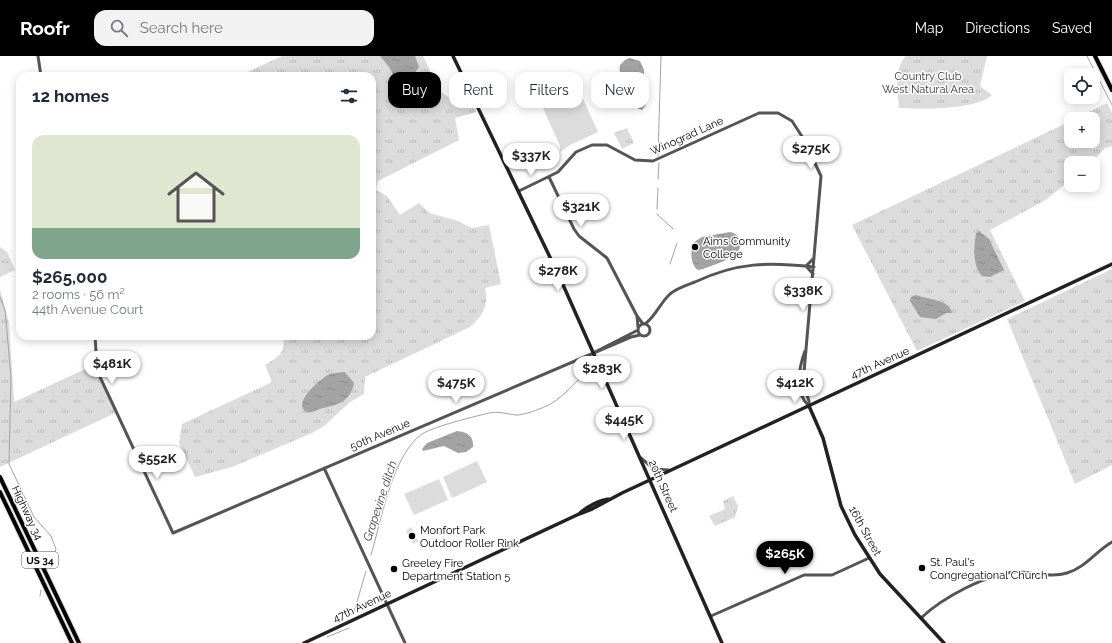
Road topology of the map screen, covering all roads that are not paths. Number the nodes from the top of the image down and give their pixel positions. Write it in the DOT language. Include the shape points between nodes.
graph roads {
  1 [pos="38,56"];
  2 [pos="453,56"];
  3 [pos="1095,56"];
  4 [pos="40,72"];
  5 [pos="1112,90"];
  6 [pos="549,177"];
  7 [pos="519,191"];
  8 [pos="815,257"];
  9 [pos="1112,264"];
  10 [pos="806,266"];
  11 [pos="814,267"];
  12 [pos="814,276"];
  13 [pos="637,316"];
  14 [pos="653,317"];
  15 [pos="644,324"];
  16 [pos="649,327"];
  17 [pos="638,329"];
  18 [pos="640,335"];
  19 [pos="95,340"];
  20 [pos="593,353"];
  21 [pos="809,406"];
  22 [pos="641,458"];
  23 [pos="324,468"];
  24 [pos="671,470"];
  25 [pos="0,477"];
  26 [pos="651,480"];
  27 [pos="0,492"];
  28 [pos="1112,542"];
  29 [pos="869,558"];
  30 [pos="387,604"];
  31 [pos="711,616"];
  32 [pos="921,618"];
  33 [pos="72,643"];
  34 [pos="79,643"];
  35 [pos="304,643"];
  36 [pos="405,643"];
  37 [pos="722,643"];
  38 [pos="944,643"];
  1 -- 4 [label="street"];
  2 -- 7 [label="main road, 20th Street"];
  3 -- 5 [label="main road"];
  6 -- 7 [label="street, Winograd Lane"];
  6 -- 8 [label="street, Winograd Lane" via="560,171 576,152 586,146 603,144 635,160 653,162 750,117 778,112 789,118 820,171 822,180"];
  6 -- 13 [label="street" via="574,229 579,236 605,255"];
  7 -- 20 [label="main road, 20th Street"];
  8 -- 10 [label="street"];
  8 -- 11 [label="street, Winograd Lane"];
  9 -- 21 [label="main road, 47th Avenue"];
  10 -- 11 [label="street"];
  10 -- 12 [label="street"];
  10 -- 14 [label="street" via="768,263 738,266 716,272 671,293"];
  11 -- 12 [label="street, Winograd Lane"];
  12 -- 21 [label="street, Winograd Lane" via="803,384 810,402"];
  13 -- 15 [label="street"];
  13 -- 17 [label="street"];
  14 -- 15 [label="street"];
  14 -- 16 [label="street"];
  15 -- 16 [label="street"];
  15 -- 17 [label="street"];
  16 -- 18 [label="street" via="650,332 647,335"];
  17 -- 18 [label="street"];
  17 -- 20 [label="street, 50th Avenue"];
  18 -- 20 [label="street, 50th Avenue"];
  19 -- 23 [label="street, 50th Avenue" via="100,377 173,533"];
  20 -- 22 [label="main road, 20th Street"];
  20 -- 23 [label="street, 50th Avenue"];
  21 -- 24 [label="main road, 47th Avenue"];
  21 -- 29 [label="main road, 16th Street" via="823,438 841,506"];
  22 -- 24 [label="street" via="654,468"];
  22 -- 26 [label="main road, 20th Street"];
  23 -- 30 [label="street"];
  24 -- 26 [label="main road, 47th Avenue"];
  25 -- 34 [label="main road, Highway 34 / US 34"];
  26 -- 30 [label="main road, 47th Avenue" via="583,509 579,514"];
  26 -- 31 [label="main road, 20th Street"];
  27 -- 33 [label="main road, Highway 34 / US 34"];
  28 -- 32 [label="street" via="1072,571 1060,574 1018,572 997,576 951,596"];
  29 -- 31 [label="street" via="832,575 804,575"];
  29 -- 32 [label="main road, 16th Street" via="880,574"];
  30 -- 35 [label="main road, 47th Avenue"];
  30 -- 36 [label="street"];
  31 -- 37 [label="main road, 20th Street"];
  32 -- 38 [label="main road, 16th Street"];
}
